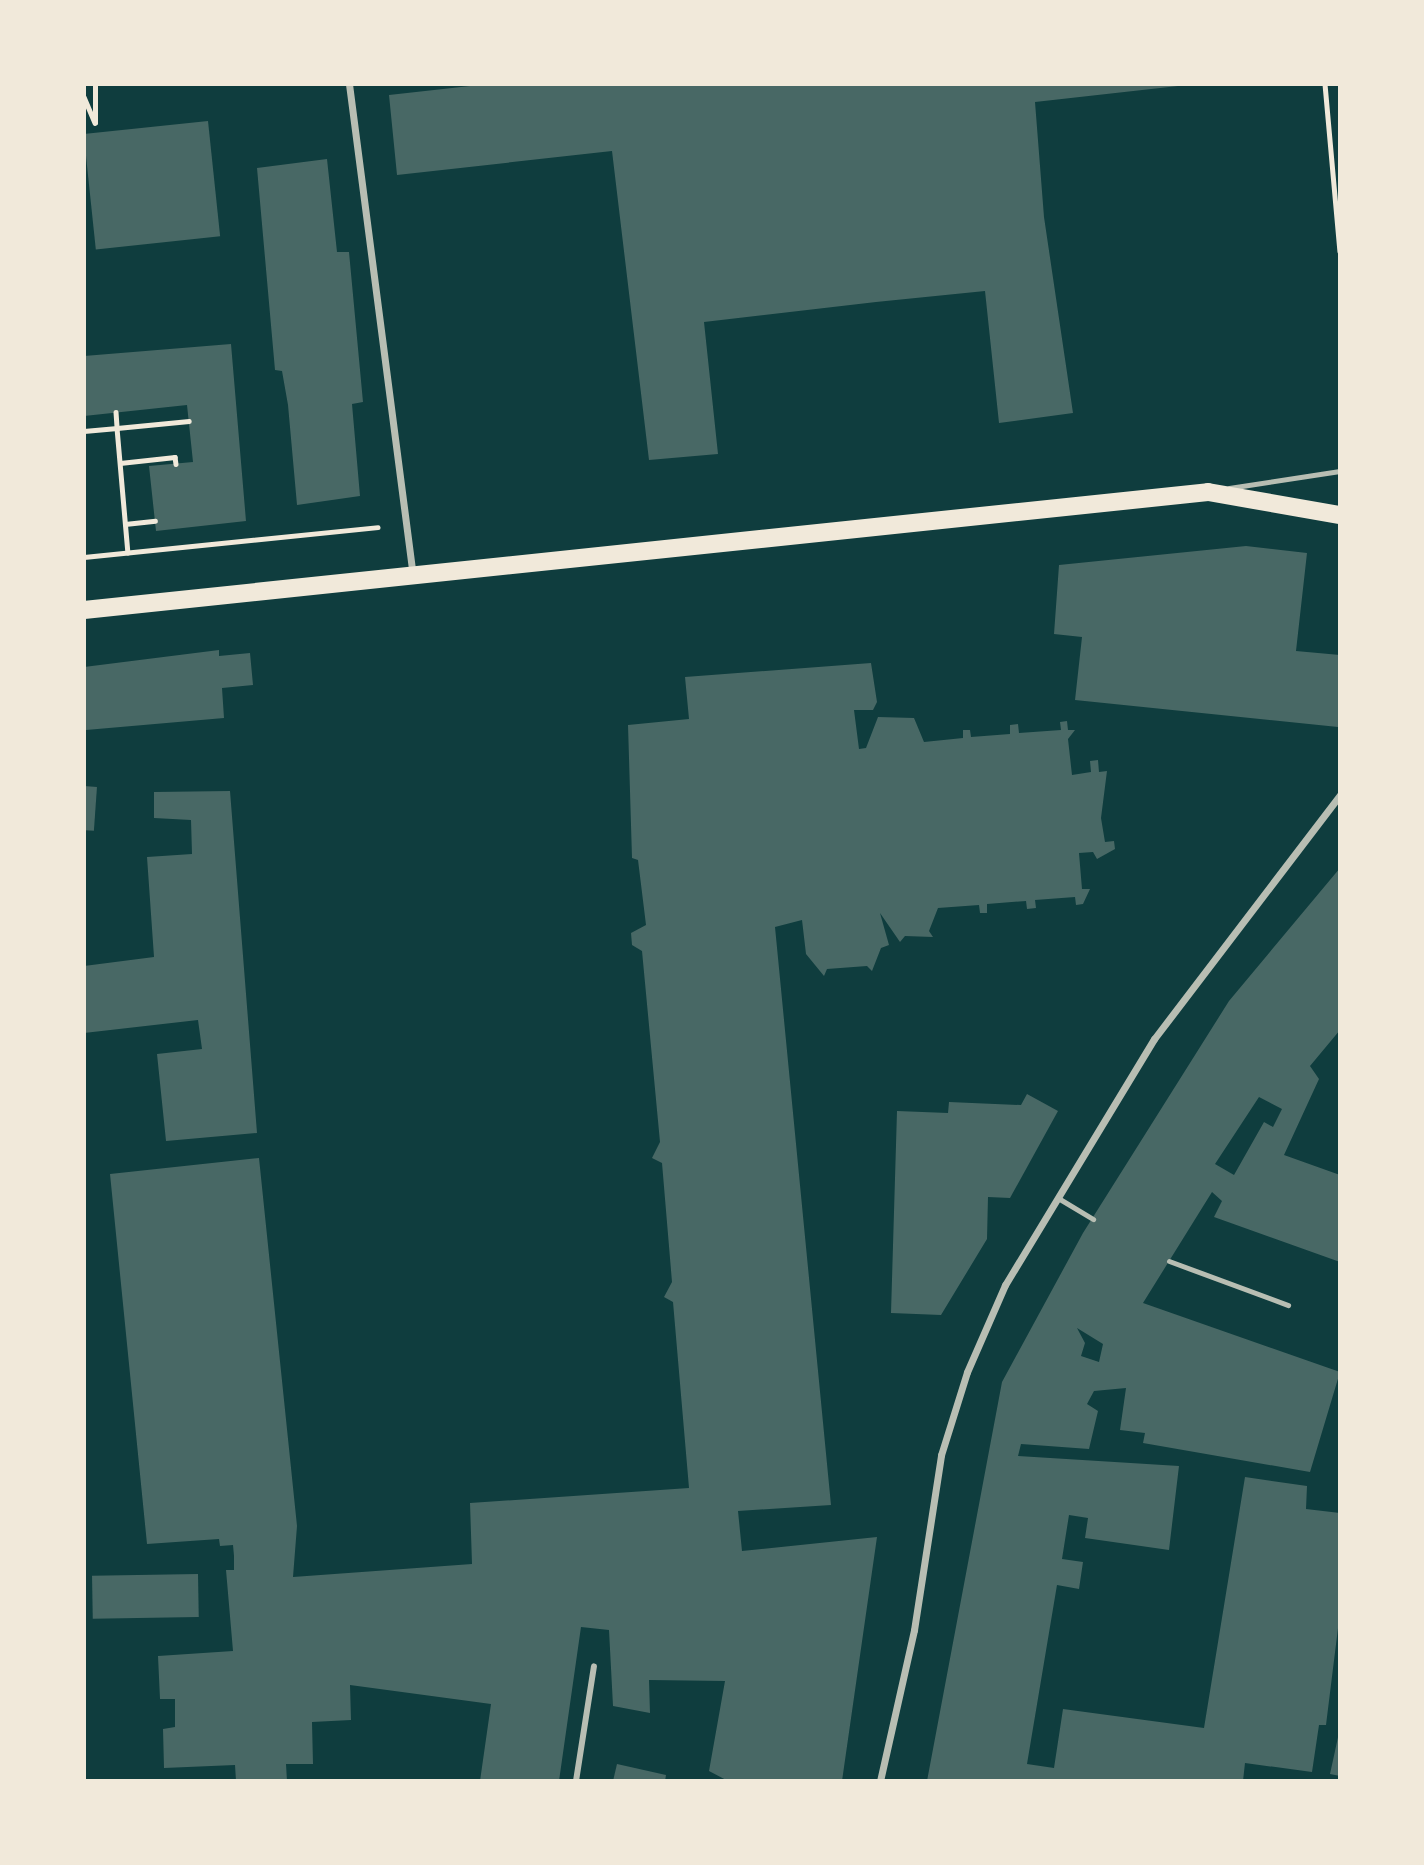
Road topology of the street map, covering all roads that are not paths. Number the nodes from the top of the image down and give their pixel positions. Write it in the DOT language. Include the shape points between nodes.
graph roads {
  1 [pos="349,84"];
  2 [pos="1340,471"];
  3 [pos="1208,492"];
  4 [pos="1340,515"];
  5 [pos="413,576"];
  6 [pos="84,610"];
  7 [pos="1340,795"];
  8 [pos="1058,1198"];
  9 [pos="1093,1219"];
  10 [pos="1169,1261"];
  11 [pos="1288,1305"];
  12 [pos="594,1666"];
  13 [pos="576,1781"];
  14 [pos="880,1781"];
  1 -- 5 [label="street"];
  2 -- 3 [label="lane"];
  3 -- 4 [label="main road"];
  3 -- 5 [label="main road"];
  5 -- 6 [label="main road"];
  7 -- 8 [label="street" via="1154,1039"];
  8 -- 9 [label="lane"];
  8 -- 14 [label="street" via="1005,1285 967,1372 941,1455 914,1630"];
  10 -- 11 [label="lane"];
  12 -- 13 [label="street"];
}
